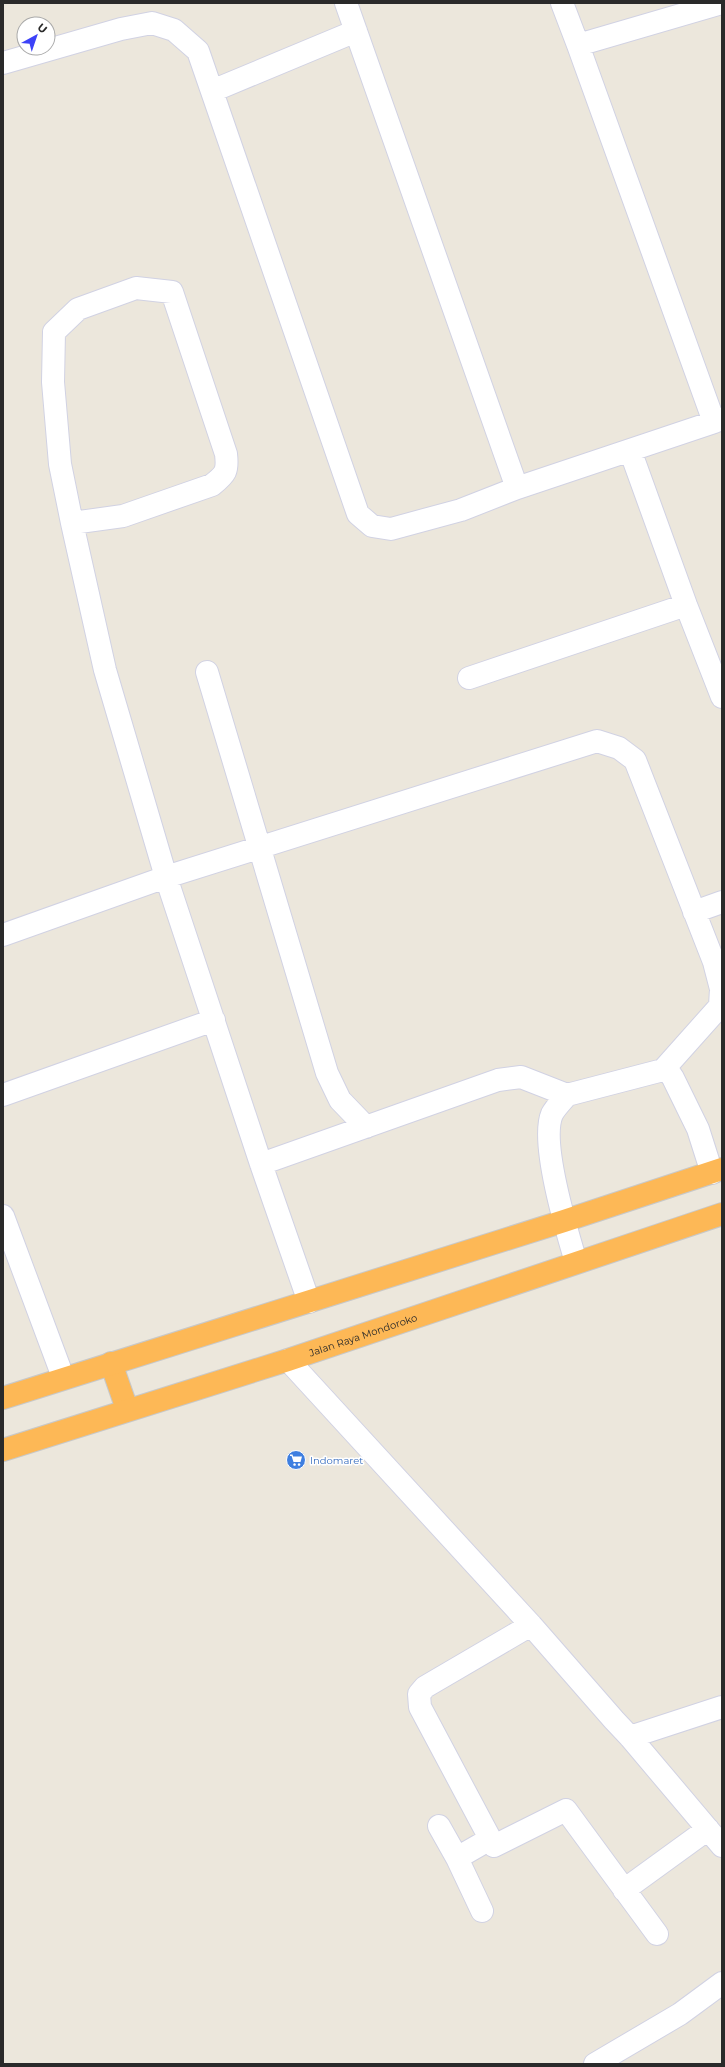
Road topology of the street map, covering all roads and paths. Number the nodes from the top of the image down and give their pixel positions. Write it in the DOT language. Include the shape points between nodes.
graph roads {
  1 [pos="346,3"];
  2 [pos="562,3"];
  3 [pos="722,3"];
  4 [pos="356,31"];
  5 [pos="578,45"];
  6 [pos="3,63"];
  7 [pos="212,91"];
  8 [pos="718,421"];
  9 [pos="630,450"];
  10 [pos="517,488"];
  11 [pos="72,523"];
  12 [pos="686,605"];
  13 [pos="207,672"];
  14 [pos="469,678"];
  15 [pos="722,697"];
  16 [pos="260,847"];
  17 [pos="166,877"];
  18 [pos="722,902"];
  19 [pos="694,912"];
  20 [pos="3,935"];
  21 [pos="721,1005"];
  22 [pos="214,1020"];
  23 [pos="663,1070"];
  24 [pos="3,1095"];
  25 [pos="567,1095"];
  26 [pos="366,1126"];
  27 [pos="261,1164"];
  28 [pos="717,1171"];
  29 [pos="722,1214"];
  30 [pos="3,1216"];
  31 [pos="564,1221"];
  32 [pos="576,1262"];
  33 [pos="309,1302"];
  34 [pos="288,1360"];
  35 [pos="111,1363"];
  36 [pos="63,1378"];
  37 [pos="3,1398"];
  38 [pos="127,1409"];
  39 [pos="3,1450"];
  40 [pos="531,1625"];
  41 [pos="722,1707"];
  42 [pos="630,1737"];
  43 [pos="439,1826"];
  44 [pos="708,1829"];
  45 [pos="490,1839"];
  46 [pos="722,1846"];
  47 [pos="457,1858"];
  48 [pos="624,1890"];
  49 [pos="482,1911"];
  50 [pos="657,1934"];
  51 [pos="722,1983"];
  52 [pos="595,2064"];
  1 -- 4 [label="street"];
  2 -- 5 [label="street"];
  3 -- 5 [label="street"];
  4 -- 7 [label="street"];
  4 -- 10 [label="street"];
  5 -- 8 [label="street"];
  6 -- 7 [label="street" via="121,29 152,23 174,30 198,51"];
  7 -- 10 [label="street" via="358,514 372,526 391,529 461,510"];
  8 -- 9 [label="street"];
  9 -- 10 [label="street"];
  9 -- 12 [label="street"];
  11 -- 11 [label="street" via="123,516 212,485 223,477 227,467 226,454 172,292 136,288 78,309 54,332 53,382 60,456"];
  11 -- 17 [label="street" via="105,670"];
  12 -- 14 [label="street"];
  12 -- 15 [label="street"];
  13 -- 16 [label="street"];
  16 -- 17 [label="street"];
  16 -- 19 [label="street" via="597,741 619,748 635,760"];
  16 -- 26 [label="street" via="327,1073 340,1100"];
  17 -- 20 [label="street"];
  17 -- 22 [label="street"];
  18 -- 19 [label="street"];
  19 -- 21 [label="street" via="714,962 721,989"];
  21 -- 23 [label="street"];
  22 -- 24 [label="street"];
  22 -- 27 [label="street"];
  23 -- 25 [label="street"];
  23 -- 28 [label="street" via="669,1072 673,1078"];
  25 -- 26 [label="street" via="521,1077 511,1077"];
  25 -- 31 [label="street" via="552,1114 548,1129 553,1172"];
  26 -- 27 [label="street"];
  27 -- 33 [label="street"];
  28 -- 31 [label="highway"];
  29 -- 32 [label="highway, Jalan Raya Mondoroko"];
  30 -- 36 [label="street"];
  31 -- 32 [label="street"];
  31 -- 33 [label="highway"];
  32 -- 34 [label="highway, Jalan Raya Mondoroko"];
  33 -- 35 [label="highway"];
  34 -- 38 [label="highway, Jalan Raya Mondoroko"];
  34 -- 40 [label="street"];
  35 -- 36 [label="highway"];
  35 -- 38 [label="highway"];
  36 -- 37 [label="highway"];
  38 -- 39 [label="highway, Jalan Raya Mondoroko"];
  40 -- 42 [label="street"];
  40 -- 45 [label="street" via="425,1687 419,1694 420,1707"];
  41 -- 42 [label="street"];
  42 -- 44 [label="street"];
  43 -- 47 [label="street"];
  44 -- 46 [label="street"];
  44 -- 48 [label="street"];
  45 -- 47 [label="street"];
  45 -- 48 [label="street" via="494,1846 498,1846 566,1810"];
  47 -- 49 [label="street"];
  48 -- 50 [label="street"];
  51 -- 52 [label="street" via="680,2014"];
}
